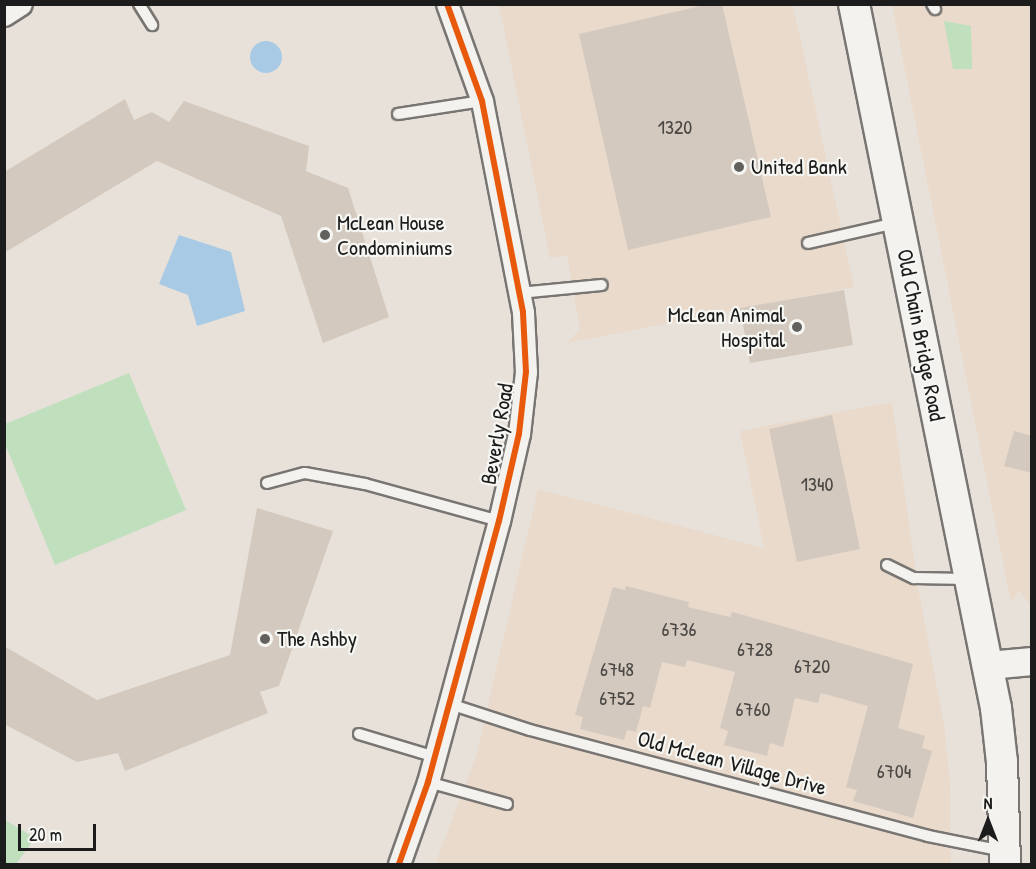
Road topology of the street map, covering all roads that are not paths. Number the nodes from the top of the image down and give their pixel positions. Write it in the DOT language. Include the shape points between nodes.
graph roads {
  1 [pos="21,4"];
  2 [pos="139,4"];
  3 [pos="447,4"];
  4 [pos="854,4"];
  5 [pos="4,15"];
  6 [pos="152,25"];
  7 [pos="482,101"];
  8 [pos="398,114"];
  9 [pos="898,222"];
  10 [pos="808,243"];
  11 [pos="602,285"];
  12 [pos="519,292"];
  13 [pos="267,483"];
  14 [pos="499,521"];
  15 [pos="887,565"];
  16 [pos="970,579"];
  17 [pos="1032,661"];
  18 [pos="988,665"];
  19 [pos="450,704"];
  20 [pos="359,734"];
  21 [pos="435,757"];
  22 [pos="428,782"];
  23 [pos="507,804"];
  24 [pos="1005,858"];
  25 [pos="399,864"];
  1 -- 5 [label="street"];
  2 -- 6 [label="lane"];
  3 -- 7 [label="street, Beverly Road"];
  4 -- 9 [label="main road, Old Chain Bridge Road"];
  7 -- 8 [label="lane"];
  7 -- 12 [label="street, Beverly Road"];
  9 -- 10 [label="lane"];
  9 -- 16 [label="main road, Old Chain Bridge Road"];
  11 -- 12 [label="lane"];
  12 -- 14 [label="street, Beverly Road" via="525,331 525,392"];
  13 -- 14 [label="lane" via="305,473 365,484"];
  14 -- 19 [label="street, Beverly Road"];
  15 -- 16 [label="lane" via="915,578"];
  16 -- 18 [label="main road, Old Chain Bridge Road"];
  17 -- 18 [label="street"];
  18 -- 24 [label="main road, Old Chain Bridge Road" via="1002,762"];
  19 -- 21 [label="street, Beverly Road"];
  19 -- 24 [label="lane, Old McLean Village Drive" via="530,730"];
  20 -- 21 [label="lane"];
  21 -- 22 [label="street, Beverly Road"];
  22 -- 23 [label="lane"];
  22 -- 25 [label="street, Beverly Road"];
}
